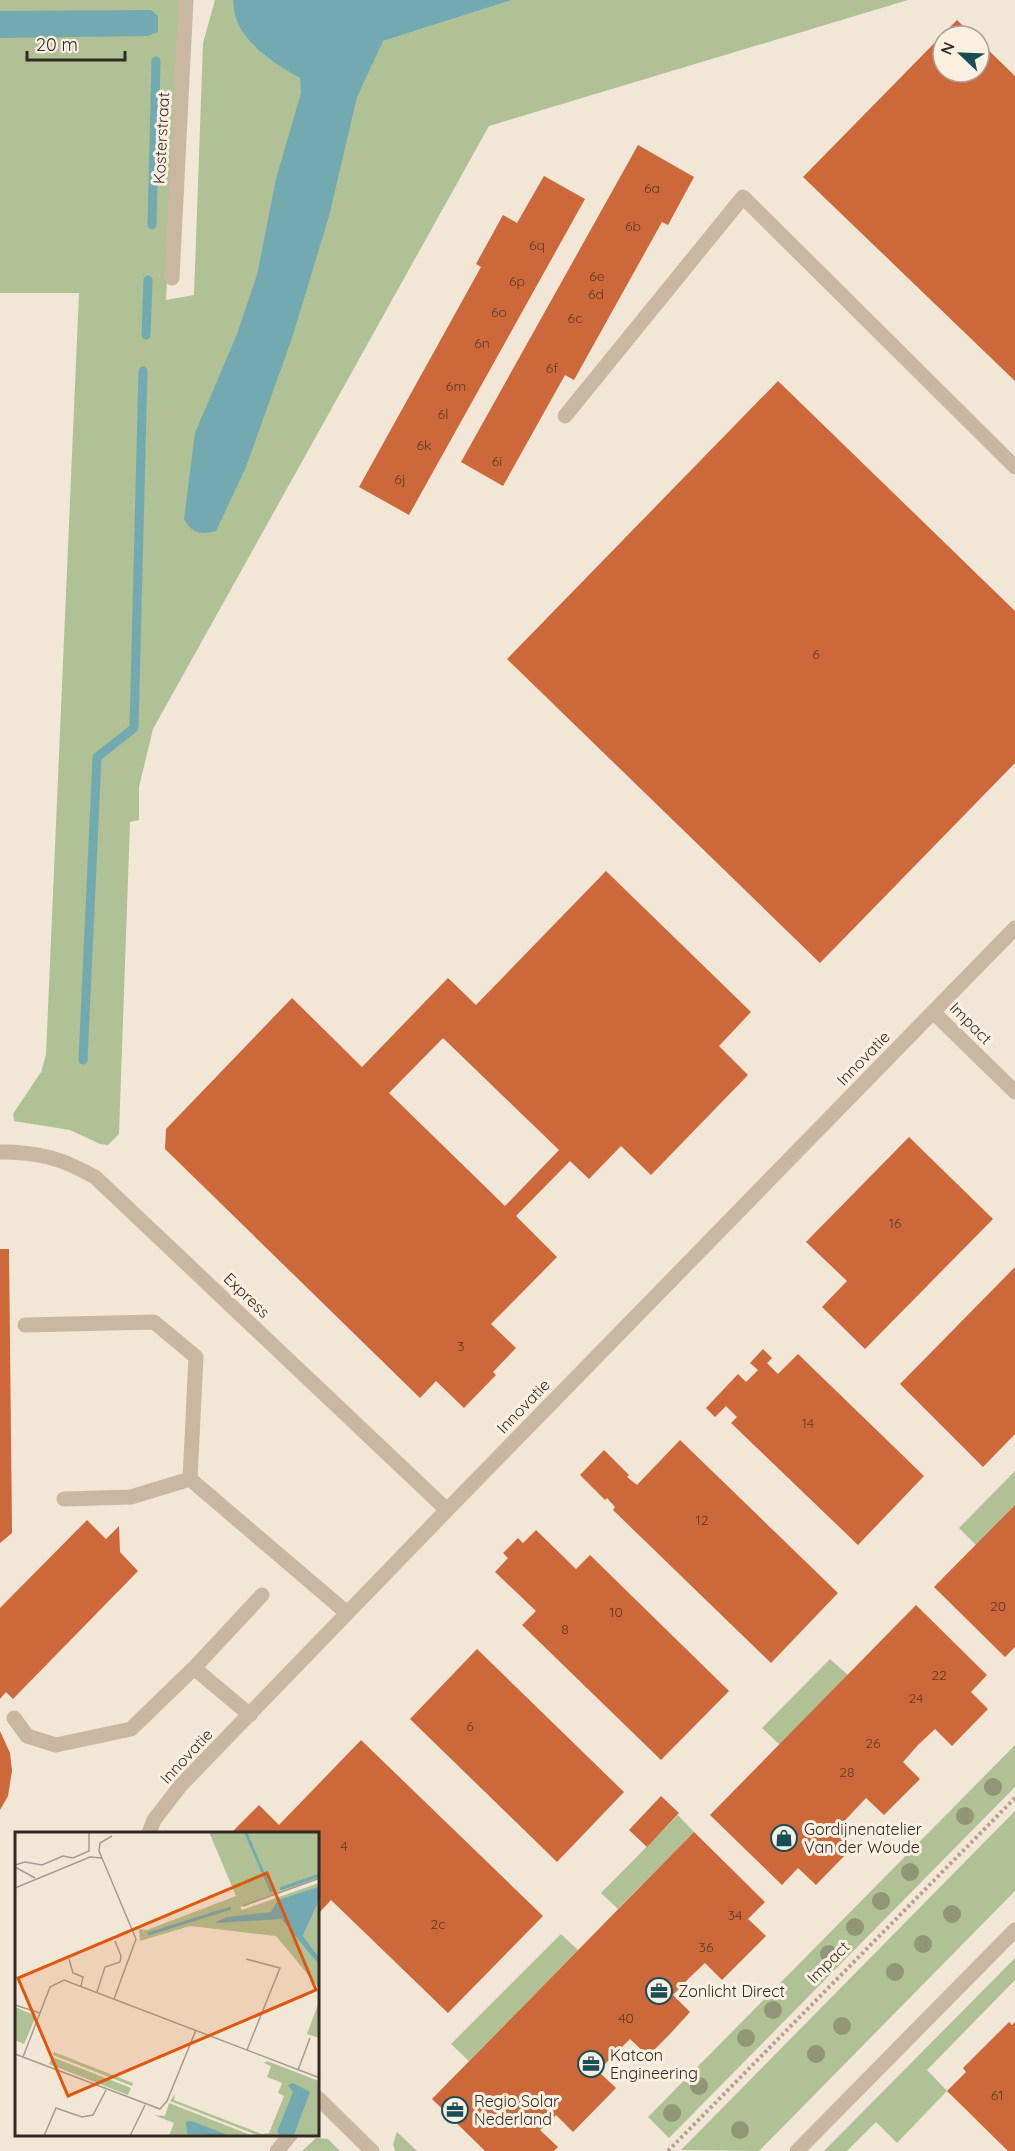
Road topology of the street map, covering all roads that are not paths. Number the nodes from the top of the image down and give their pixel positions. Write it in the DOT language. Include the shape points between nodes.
graph roads {
  1 [pos="186,0"];
  2 [pos="172,278"];
  3 [pos="565,416"];
  4 [pos="1015,467"];
  5 [pos="1015,928"];
  6 [pos="933,1012"];
  7 [pos="1015,1092"];
  8 [pos="0,1152"];
  9 [pos="25,1325"];
  10 [pos="190,1479"];
  11 [pos="64,1500"];
  12 [pos="447,1510"];
  13 [pos="262,1595"];
  14 [pos="347,1613"];
  15 [pos="194,1668"];
  16 [pos="249,1715"];
  17 [pos="14,1719"];
  18 [pos="149,1832"];
  19 [pos="1015,1930"];
  20 [pos="320,2102"];
  21 [pos="289,2136"];
  22 [pos="277,2151"];
  23 [pos="372,2151"];
  24 [pos="797,2151"];
  1 -- 2 [label="street, Kosterstraat"];
  3 -- 4 [label="street" via="742,196"];
  5 -- 6 [label="street, Impact"];
  6 -- 7 [label="street, Impact"];
  6 -- 12 [label="street, Innovatie"];
  8 -- 12 [label="street, Express" via="47,1155 95,1177"];
  9 -- 10 [label="street" via="154,1322 196,1356"];
  10 -- 11 [label="street" via="130,1497"];
  10 -- 14 [label="street"];
  12 -- 14 [label="street, Innovatie"];
  13 -- 15 [label="street"];
  14 -- 16 [label="street, Innovatie"];
  15 -- 16 [label="street"];
  15 -- 17 [label="street" via="131,1729 56,1745 27,1736"];
  16 -- 18 [label="street, Innovatie" via="181,1785"];
  19 -- 24 [label="street"];
  20 -- 23 [label="street"];
  21 -- 22 [label="street"];
}
